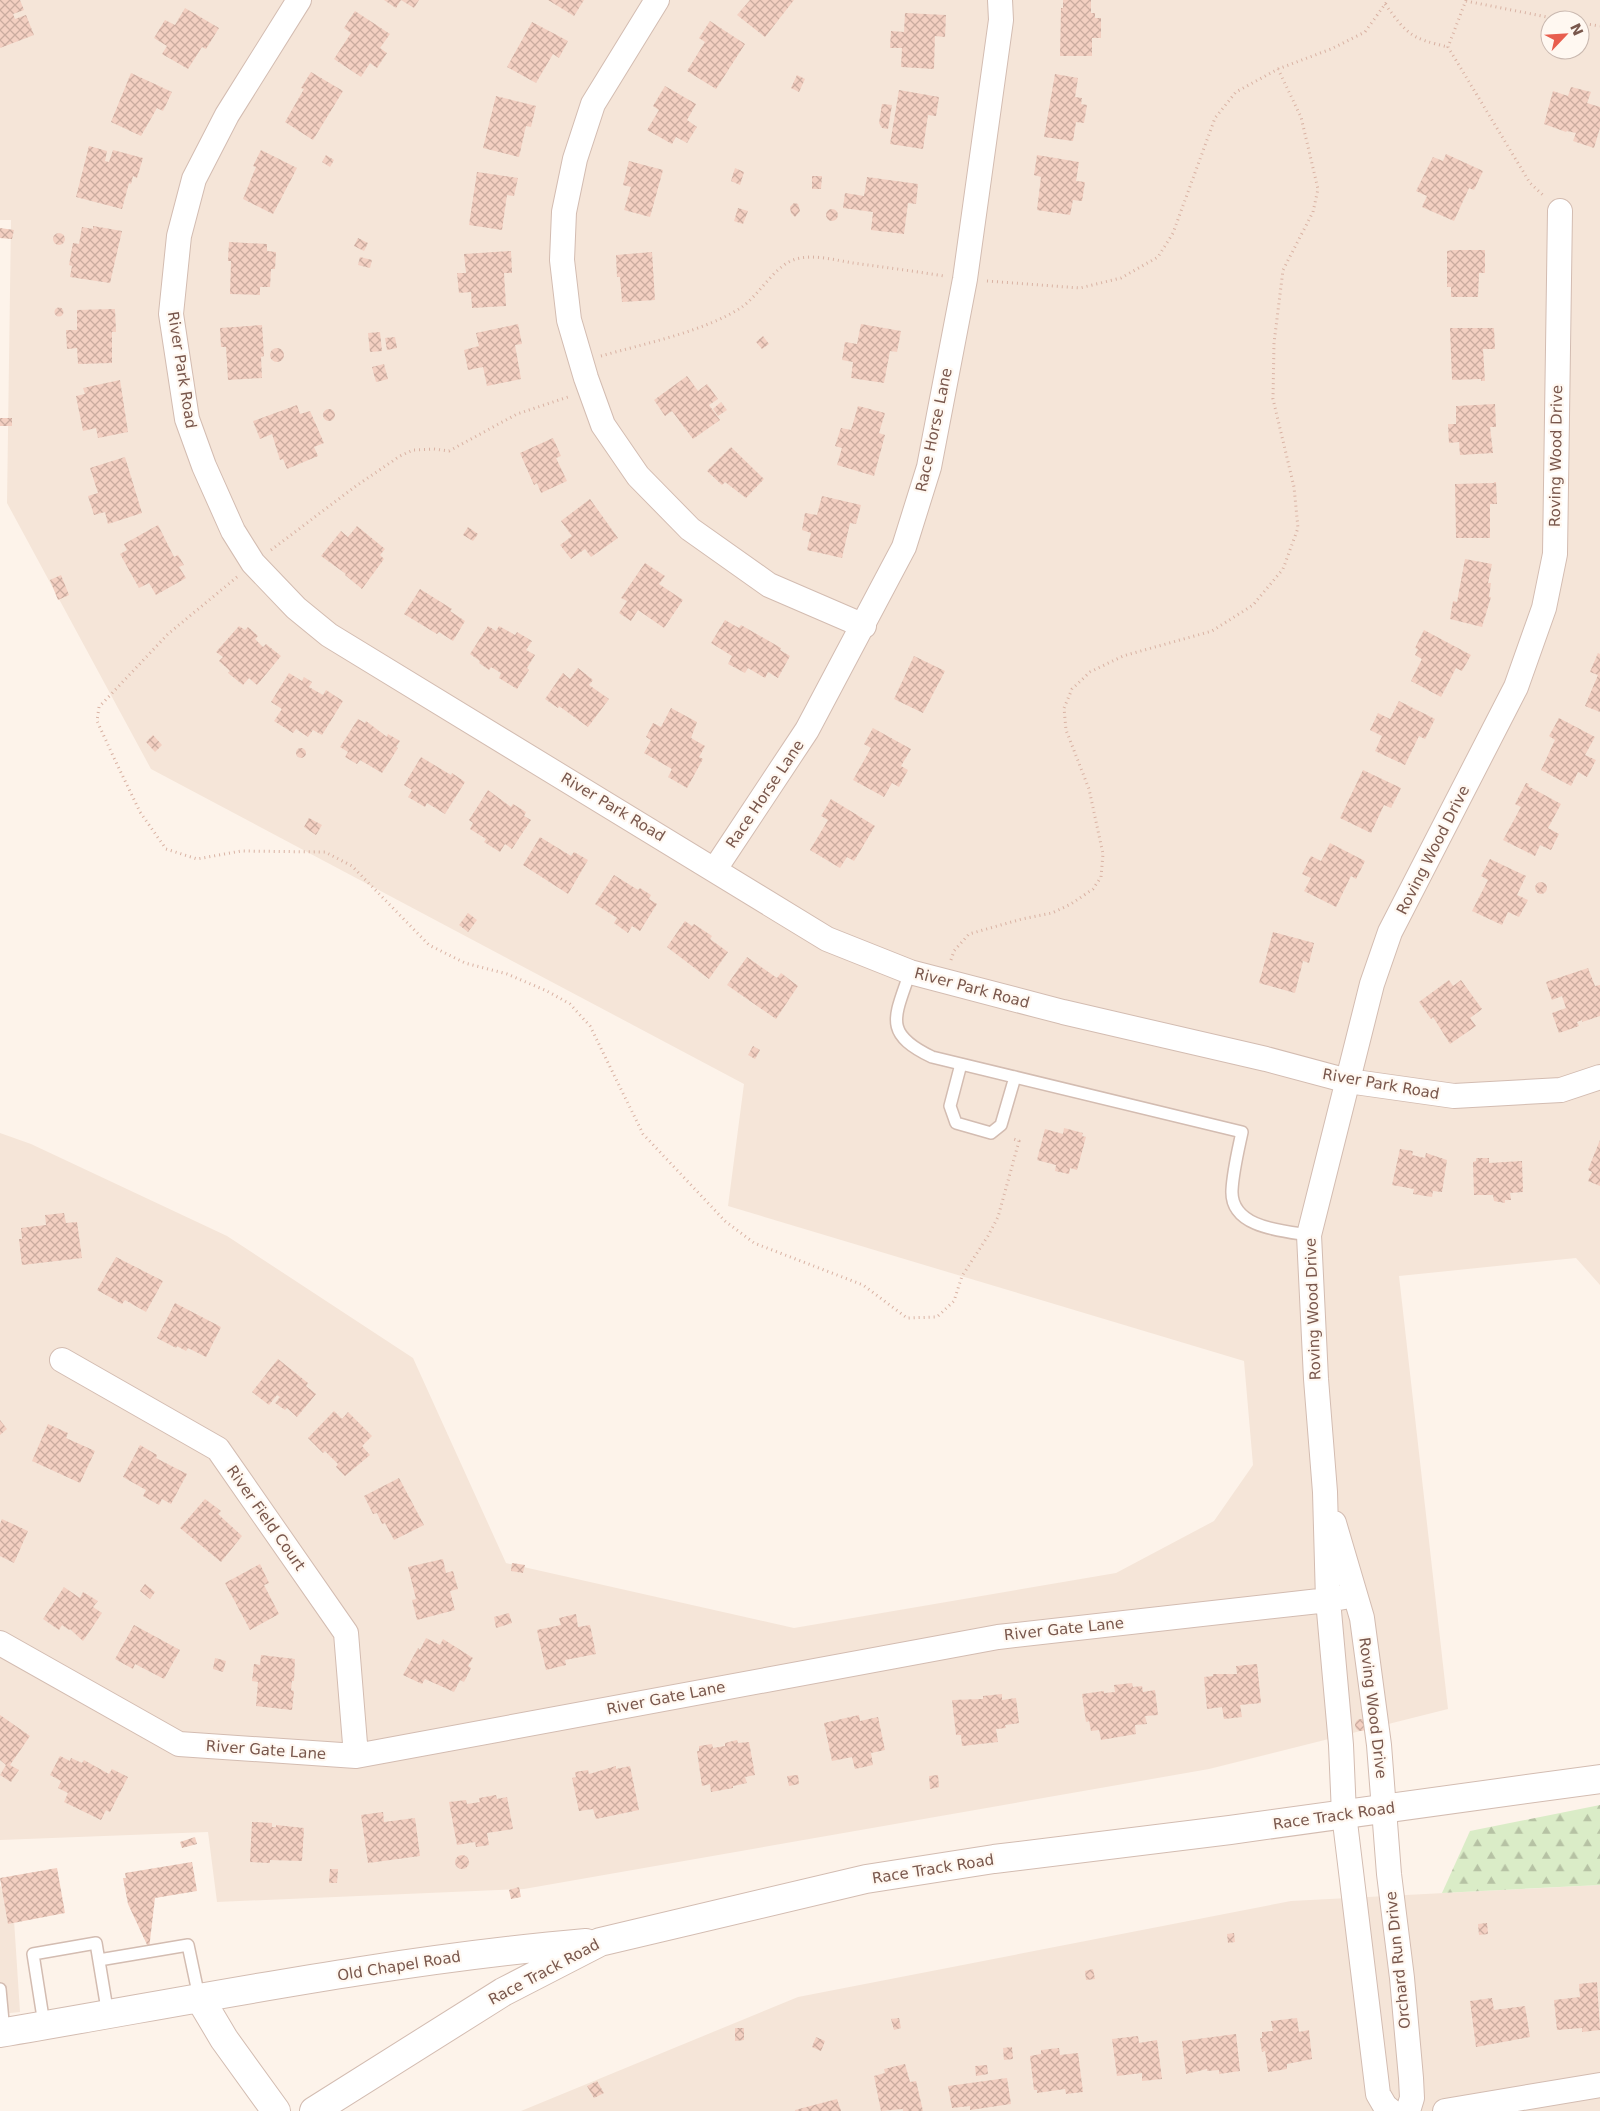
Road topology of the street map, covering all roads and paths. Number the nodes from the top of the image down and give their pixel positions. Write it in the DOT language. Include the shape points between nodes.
graph roads {
  1 [pos="299,0"];
  2 [pos="657,0"];
  3 [pos="1000,0"];
  4 [pos="1388,0"];
  5 [pos="1466,1"];
  6 [pos="1385,4"];
  7 [pos="1540,16"];
  8 [pos="1448,47"];
  9 [pos="1278,69"];
  10 [pos="1560,211"];
  11 [pos="965,279"];
  12 [pos="582,362"];
  13 [pos="590,389"];
  14 [pos="253,563"];
  15 [pos="864,626"];
  16 [pos="715,869"];
  17 [pos="910,972"];
  18 [pos="944,981"];
  19 [pos="961,1064"];
  20 [pos="1015,1077"];
  21 [pos="1600,1078"];
  22 [pos="1348,1081"];
  23 [pos="991,1133"];
  24 [pos="1309,1235"];
  25 [pos="62,1360"];
  26 [pos="1325,1492"];
  27 [pos="1355,1595"];
  28 [pos="1328,1600"];
  29 [pos="0,1643"];
  30 [pos="356,1756"];
  31 [pos="1600,1779"];
  32 [pos="1385,1808"];
  33 [pos="1344,1814"];
  34 [pos="600,1942"];
  35 [pos="99,1960"];
  36 [pos="0,1989"];
  37 [pos="199,1997"];
  38 [pos="108,2015"];
  39 [pos="44,2024"];
  40 [pos="2,2032"];
  41 [pos="1600,2085"];
  42 [pos="276,2111"];
  43 [pos="314,2111"];
  44 [pos="1391,2111"];
  45 [pos="1408,2111"];
  46 [pos="1445,2111"];
  1 -- 14 [label="street, River Park Road" via="227,114 194,179 178,236 171,314 187,419 230,523"];
  2 -- 12 [label="street" via="593,104 575,159 564,212 563,268 569,320"];
  3 -- 11 [label="street, Race Horse Lane" via="1001,20"];
  4 -- 6 [label="path"];
  5 -- 7 [label="path"];
  5 -- 8 [label="path"];
  6 -- 8 [label="path" via="1406,32 1424,42"];
  6 -- 9 [label="path" via="1365,32"];
  8 -- 10 [label="path" via="1530,183"];
  9 -- 11 [label="path" via="1236,92 1215,118 1173,233 1158,257 1121,278 1080,288"];
  9 -- 18 [label="path" via="1301,117 1318,189 1313,212 1282,270 1274,343 1273,399 1294,487 1298,528 1284,569 1253,606 1212,631 1123,656 1090,672 1072,689 1064,708 1066,730 1089,789 1103,854 1101,877 1092,889 1052,913 968,934 954,951"];
  10 -- 22 [label="street, Roving Wood Drive" via="1555,554 1544,608 1516,687 1390,932 1372,984"];
  11 -- 12 [label="path" via="821,258 796,259 784,265 742,306 723,316 683,332"];
  11 -- 15 [label="street, Race Horse Lane" via="929,467 904,547"];
  12 -- 13 [label="street"];
  13 -- 14 [label="path" via="516,414 449,451 413,450 400,456"];
  13 -- 15 [label="street" via="603,425 638,476 690,529 769,585"];
  14 -- 16 [label="street, River Park Road" via="296,608 330,635"];
  14 -- 23 [label="path" via="168,634 99,707 97,721 114,758 140,812 166,850 197,860 241,851 325,852 352,866 429,945 465,963 547,990 570,1004 590,1026 643,1134 725,1221 754,1243 863,1285 908,1318 937,1317 954,1301 962,1276 998,1217 1019,1141"];
  15 -- 16 [label="street, Race Horse Lane" via="808,730"];
  16 -- 17 [label="street, River Park Road" via="827,940"];
  17 -- 18 [label="street, River Park Road"];
  17 -- 19 [label="lane" via="897,1012 897,1027 902,1038 913,1048 932,1057"];
  18 -- 22 [label="street, River Park Road"];
  19 -- 20 [label="lane"];
  19 -- 23 [label="lane" via="950,1106 956,1123"];
  20 -- 23 [label="lane" via="1001,1124"];
  20 -- 24 [label="lane" via="1242,1132 1232,1192 1238,1211 1248,1220 1266,1228"];
  21 -- 22 [label="street, River Park Road" via="1561,1090 1454,1096"];
  22 -- 24 [label="street, Roving Wood Drive"];
  24 -- 26 [label="street, Roving Wood Drive"];
  25 -- 30 [label="street, River Field Court" via="218,1449 346,1632"];
  26 -- 27 [label="street, Roving Wood Drive"];
  26 -- 28 [label="street, Roving Wood Drive"];
  27 -- 28 [label="street, River Gate Lane"];
  27 -- 32 [label="street, Roving Wood Drive" via="1362,1618"];
  28 -- 30 [label="street, River Gate Lane" via="998,1636"];
  28 -- 33 [label="street, Roving Wood Drive"];
  29 -- 30 [label="street, River Gate Lane" via="179,1744"];
  31 -- 32 [label="street, Race Track Road"];
  32 -- 33 [label="street, Race Track Road"];
  32 -- 45 [label="street, Orchard Run Drive" via="1388,1874 1411,2078 1412,2098"];
  33 -- 34 [label="street, Race Track Road" via="994,1859 866,1879"];
  33 -- 44 [label="street" via="1378,2094"];
  34 -- 37 [label="street, Old Chapel Road" via="473,1955"];
  34 -- 43 [label="street, Race Track Road" via="503,1992"];
  35 -- 37 [label="lane" via="188,1945"];
  35 -- 38 [label="lane"];
  35 -- 39 [label="lane" via="96,1943 33,1954"];
  36 -- 40 [label="lane"];
  37 -- 38 [label="street, Old Chapel Road"];
  37 -- 42 [label="street" via="224,2039"];
  38 -- 39 [label="street, Old Chapel Road"];
  39 -- 40 [label="street, Old Chapel Road"];
  41 -- 46 [label="street"];
}
